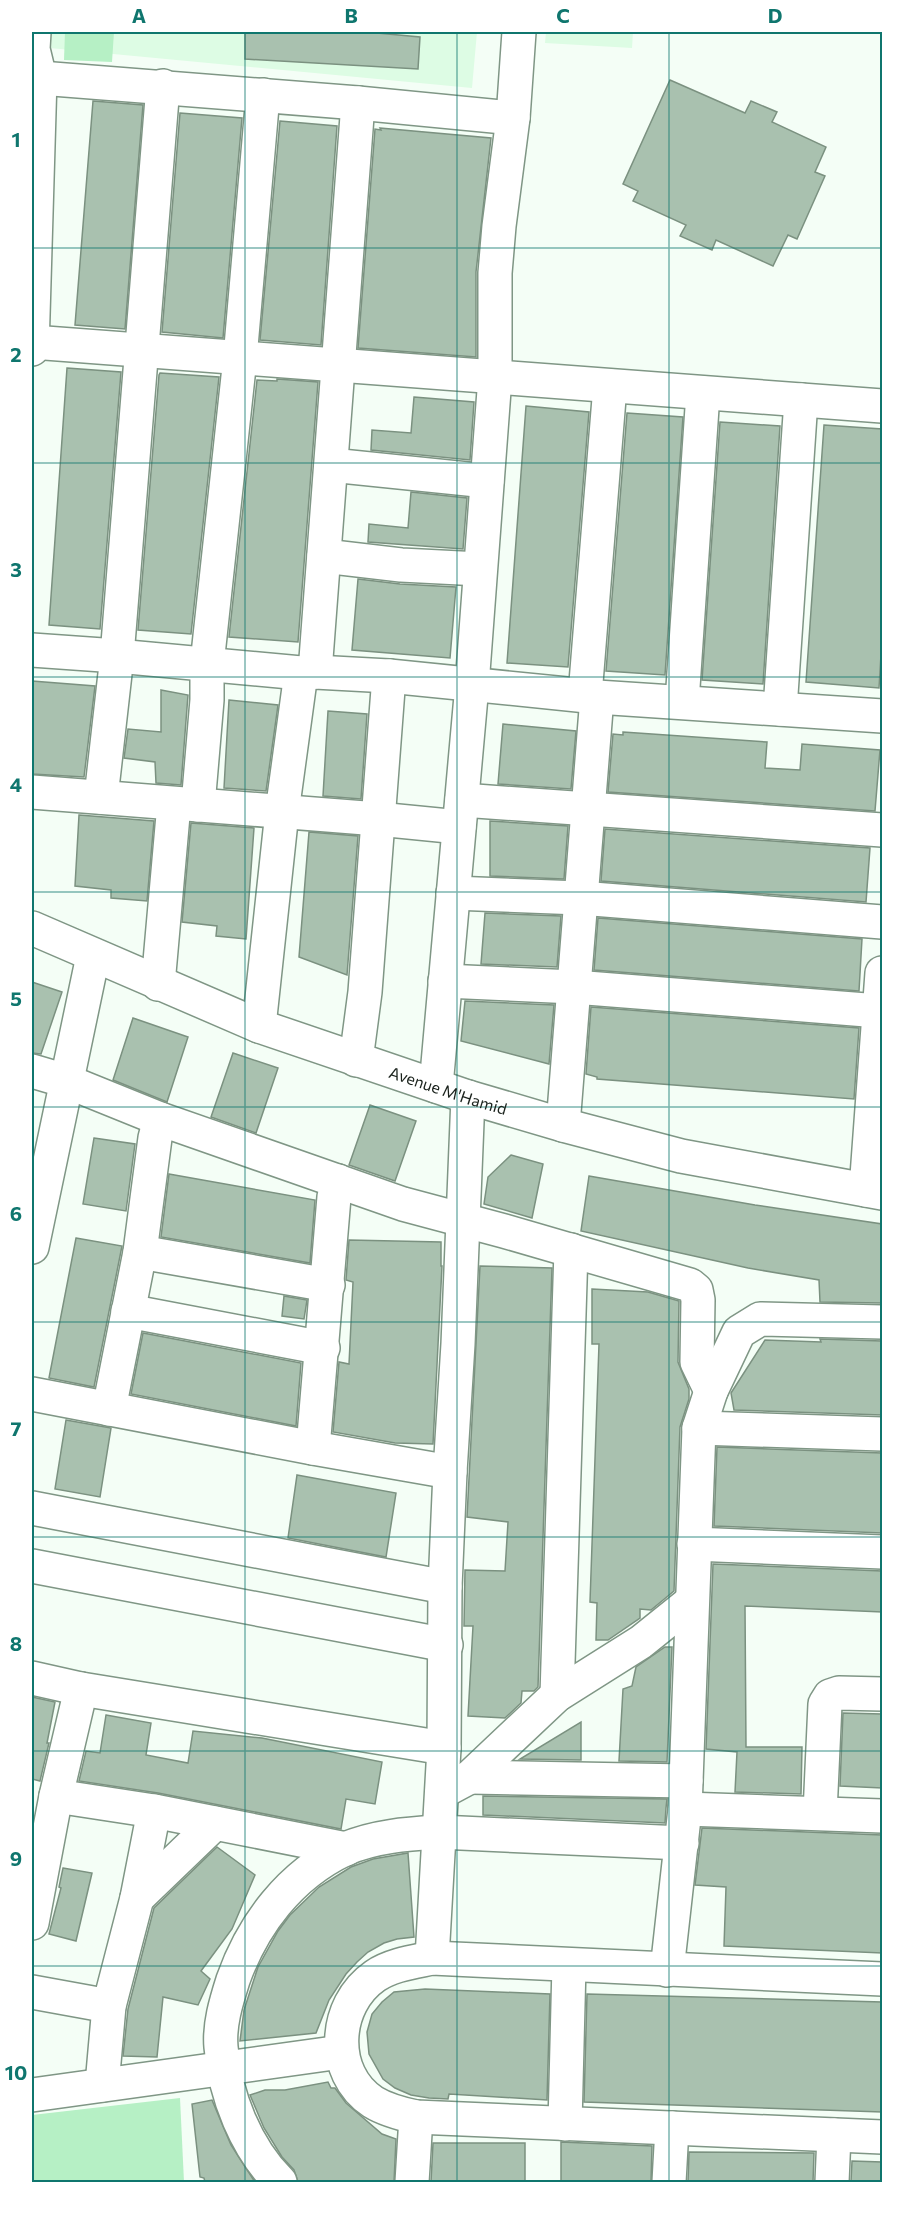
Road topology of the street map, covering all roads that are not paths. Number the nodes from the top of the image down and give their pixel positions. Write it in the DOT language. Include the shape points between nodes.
graph roads {
  1 [pos="519,32"];
  2 [pos="35,52"];
  3 [pos="163,86"];
  4 [pos="262,95"];
  5 [pos="358,103"];
  6 [pos="513,118"];
  7 [pos="32,342"];
  8 [pos="32,349"];
  9 [pos="141,350"];
  10 [pos="240,358"];
  11 [pos="339,364"];
  12 [pos="495,377"];
  13 [pos="610,386"];
  14 [pos="703,393"];
  15 [pos="801,400"];
  16 [pos="882,406"];
  17 [pos="331,465"];
  18 [pos="487,480"];
  19 [pos="324,556"];
  20 [pos="480,569"];
  21 [pos="32,650"];
  22 [pos="117,656"];
  23 [pos="207,664"];
  24 [pos="308,672"];
  25 [pos="389,676"];
  26 [pos="472,684"];
  27 [pos="591,696"];
  28 [pos="682,702"];
  29 [pos="780,709"];
  30 [pos="882,716"];
  31 [pos="32,792"];
  32 [pos="102,797"];
  33 [pos="186,804"];
  34 [pos="587,807"];
  35 [pos="282,812"];
  36 [pos="460,814"];
  37 [pos="378,819"];
  38 [pos="882,830"];
  39 [pos="453,893"];
  40 [pos="580,898"];
  41 [pos="882,922"];
  42 [pos="32,928"];
  43 [pos="93,956"];
  44 [pos="445,981"];
  45 [pos="158,984"];
  46 [pos="574,987"];
  47 [pos="881,995"];
  48 [pos="258,1026"];
  49 [pos="356,1060"];
  50 [pos="32,1071"];
  51 [pos="66,1081"];
  52 [pos="436,1086"];
  53 [pos="468,1097"];
  54 [pos="160,1119"];
  55 [pos="563,1125"];
  56 [pos="338,1181"];
  57 [pos="874,1191"];
  58 [pos="463,1220"];
  59 [pos="32,1247"];
  60 [pos="571,1250"];
  61 [pos="140,1252"];
  62 [pos="327,1285"];
  63 [pos="128,1311"];
  64 [pos="882,1322"];
  65 [pos="323,1348"];
  66 [pos="711,1392"];
  67 [pos="32,1394"];
  68 [pos="109,1409"];
  69 [pos="699,1428"];
  70 [pos="882,1434"];
  71 [pos="313,1448"];
  72 [pos="450,1472"];
  73 [pos="32,1508"];
  74 [pos="694,1544"];
  75 [pos="882,1552"];
  76 [pos="32,1566"];
  77 [pos="445,1587"];
  78 [pos="692,1601"];
  79 [pos="446,1645"];
  80 [pos="32,1678"];
  81 [pos="81,1689"];
  82 [pos="882,1694"];
  83 [pos="557,1695"];
  84 [pos="444,1748"];
  85 [pos="456,1784"];
  86 [pos="685,1795"];
  87 [pos="56,1796"];
  88 [pos="154,1811"];
  89 [pos="820,1814"];
  90 [pos="882,1816"];
  91 [pos="215,1823"];
  92 [pos="439,1832"];
  93 [pos="682,1843"];
  94 [pos="346,1849"];
  95 [pos="137,1898"];
  96 [pos="32,1923"];
  97 [pos="432,1958"];
  98 [pos="568,1965"];
  99 [pos="667,1970"];
  100 [pos="882,1979"];
  101 [pos="32,1992"];
  102 [pos="109,2006"];
  103 [pos="342,2052"];
  104 [pos="225,2068"];
  105 [pos="102,2085"];
  106 [pos="32,2095"];
  107 [pos="416,2118"];
  108 [pos="565,2124"];
  109 [pos="672,2128"];
  110 [pos="834,2135"];
  111 [pos="882,2137"];
  112 [pos="280,2182"];
  113 [pos="412,2182"];
  114 [pos="669,2182"];
  115 [pos="832,2182"];
  1 -- 6 [label="street"];
  2 -- 3 [label="street"];
  2 -- 7 [label="street"];
  3 -- 4 [label="street"];
  3 -- 9 [label="street"];
  4 -- 5 [label="street"];
  4 -- 10 [label="street"];
  5 -- 6 [label="street"];
  5 -- 11 [label="street"];
  6 -- 12 [label="street" via="495,273"];
  7 -- 8 [label="street"];
  7 -- 9 [label="street"];
  9 -- 10 [label="street"];
  9 -- 22 [label="street"];
  10 -- 11 [label="street"];
  10 -- 23 [label="street"];
  11 -- 12 [label="street"];
  11 -- 17 [label="street"];
  12 -- 13 [label="street"];
  12 -- 18 [label="street"];
  13 -- 14 [label="street"];
  13 -- 27 [label="street"];
  14 -- 15 [label="street"];
  14 -- 28 [label="street"];
  15 -- 16 [label="street"];
  15 -- 29 [label="street"];
  17 -- 18 [label="street"];
  17 -- 19 [label="street"];
  18 -- 20 [label="street"];
  19 -- 20 [label="street"];
  19 -- 24 [label="street"];
  20 -- 26 [label="street"];
  21 -- 22 [label="street"];
  22 -- 23 [label="street"];
  22 -- 32 [label="street"];
  23 -- 24 [label="street"];
  23 -- 33 [label="street" via="207,700"];
  24 -- 25 [label="street"];
  24 -- 35 [label="street"];
  25 -- 26 [label="street"];
  25 -- 37 [label="street"];
  26 -- 27 [label="street"];
  26 -- 36 [label="street"];
  27 -- 28 [label="street"];
  27 -- 34 [label="street"];
  28 -- 29 [label="street"];
  29 -- 30 [label="street"];
  31 -- 32 [label="street"];
  32 -- 33 [label="street"];
  33 -- 35 [label="street"];
  33 -- 45 [label="street"];
  34 -- 36 [label="street"];
  34 -- 38 [label="street"];
  34 -- 40 [label="street"];
  35 -- 37 [label="street"];
  35 -- 48 [label="street"];
  36 -- 37 [label="street"];
  36 -- 39 [label="street"];
  37 -- 49 [label="street"];
  39 -- 40 [label="street"];
  39 -- 44 [label="street"];
  40 -- 41 [label="street"];
  40 -- 46 [label="street"];
  42 -- 43 [label="street, Avenue M'Hamid"];
  43 -- 45 [label="street, Avenue M'Hamid"];
  43 -- 51 [label="street"];
  44 -- 46 [label="street"];
  44 -- 52 [label="street"];
  45 -- 48 [label="street, Avenue M'Hamid"];
  46 -- 47 [label="street"];
  46 -- 55 [label="street"];
  47 -- 57 [label="street"];
  48 -- 49 [label="street, Avenue M'Hamid"];
  49 -- 52 [label="street, Avenue M'Hamid"];
  50 -- 51 [label="street"];
  51 -- 54 [label="street"];
  51 -- 59 [label="street"];
  52 -- 53 [label="street, Avenue M'Hamid"];
  53 -- 55 [label="street, Avenue M'Hamid"];
  53 -- 58 [label="street"];
  54 -- 56 [label="street"];
  54 -- 61 [label="street"];
  55 -- 57 [label="street, Avenue M'Hamid" via="681,1156"];
  56 -- 58 [label="street"];
  56 -- 62 [label="street"];
  58 -- 60 [label="street"];
  58 -- 72 [label="street"];
  60 -- 66 [label="street" via="696,1290 697,1362"];
  60 -- 83 [label="street"];
  61 -- 62 [label="street"];
  61 -- 63 [label="street"];
  62 -- 65 [label="street"];
  63 -- 65 [label="street"];
  63 -- 68 [label="street"];
  64 -- 66 [label="street" via="760,1319 739,1332"];
  65 -- 71 [label="street"];
  66 -- 69 [label="street"];
  67 -- 68 [label="street"];
  68 -- 71 [label="street"];
  69 -- 70 [label="street"];
  69 -- 74 [label="street"];
  71 -- 72 [label="street"];
  72 -- 77 [label="street"];
  73 -- 77 [label="street"];
  74 -- 75 [label="street"];
  74 -- 78 [label="street"];
  76 -- 79 [label="street"];
  77 -- 79 [label="street"];
  78 -- 83 [label="street" via="641,1642"];
  78 -- 86 [label="street"];
  79 -- 84 [label="street"];
  80 -- 81 [label="street"];
  81 -- 84 [label="street"];
  81 -- 87 [label="street"];
  82 -- 89 [label="street" via="839,1692 825,1704"];
  83 -- 85 [label="street"];
  84 -- 85 [label="street"];
  85 -- 86 [label="street"];
  85 -- 92 [label="street"];
  86 -- 89 [label="street"];
  86 -- 93 [label="street"];
  87 -- 88 [label="street"];
  87 -- 96 [label="street"];
  88 -- 91 [label="street"];
  88 -- 95 [label="street"];
  89 -- 90 [label="street"];
  91 -- 94 [label="street"];
  91 -- 95 [label="street"];
  92 -- 93 [label="street"];
  92 -- 94 [label="street" via="375,1839"];
  92 -- 97 [label="street"];
  93 -- 99 [label="street"];
  94 -- 104 [label="street" via="315,1866 287,1890 245,1949 222,2019"];
  95 -- 102 [label="street"];
  97 -- 98 [label="street"];
  97 -- 103 [label="street" via="390,1969 366,1984 356,1995 345,2020"];
  98 -- 99 [label="street"];
  98 -- 108 [label="street"];
  99 -- 100 [label="street"];
  101 -- 102 [label="street"];
  102 -- 105 [label="street"];
  103 -- 104 [label="street"];
  103 -- 107 [label="street" via="349,2074 372,2101"];
  104 -- 105 [label="street"];
  104 -- 112 [label="street" via="232,2099 250,2143"];
  105 -- 106 [label="street"];
  107 -- 108 [label="street"];
  107 -- 113 [label="street"];
  108 -- 109 [label="street"];
  109 -- 110 [label="street"];
  109 -- 114 [label="street"];
  110 -- 111 [label="street"];
  110 -- 115 [label="street"];
}
